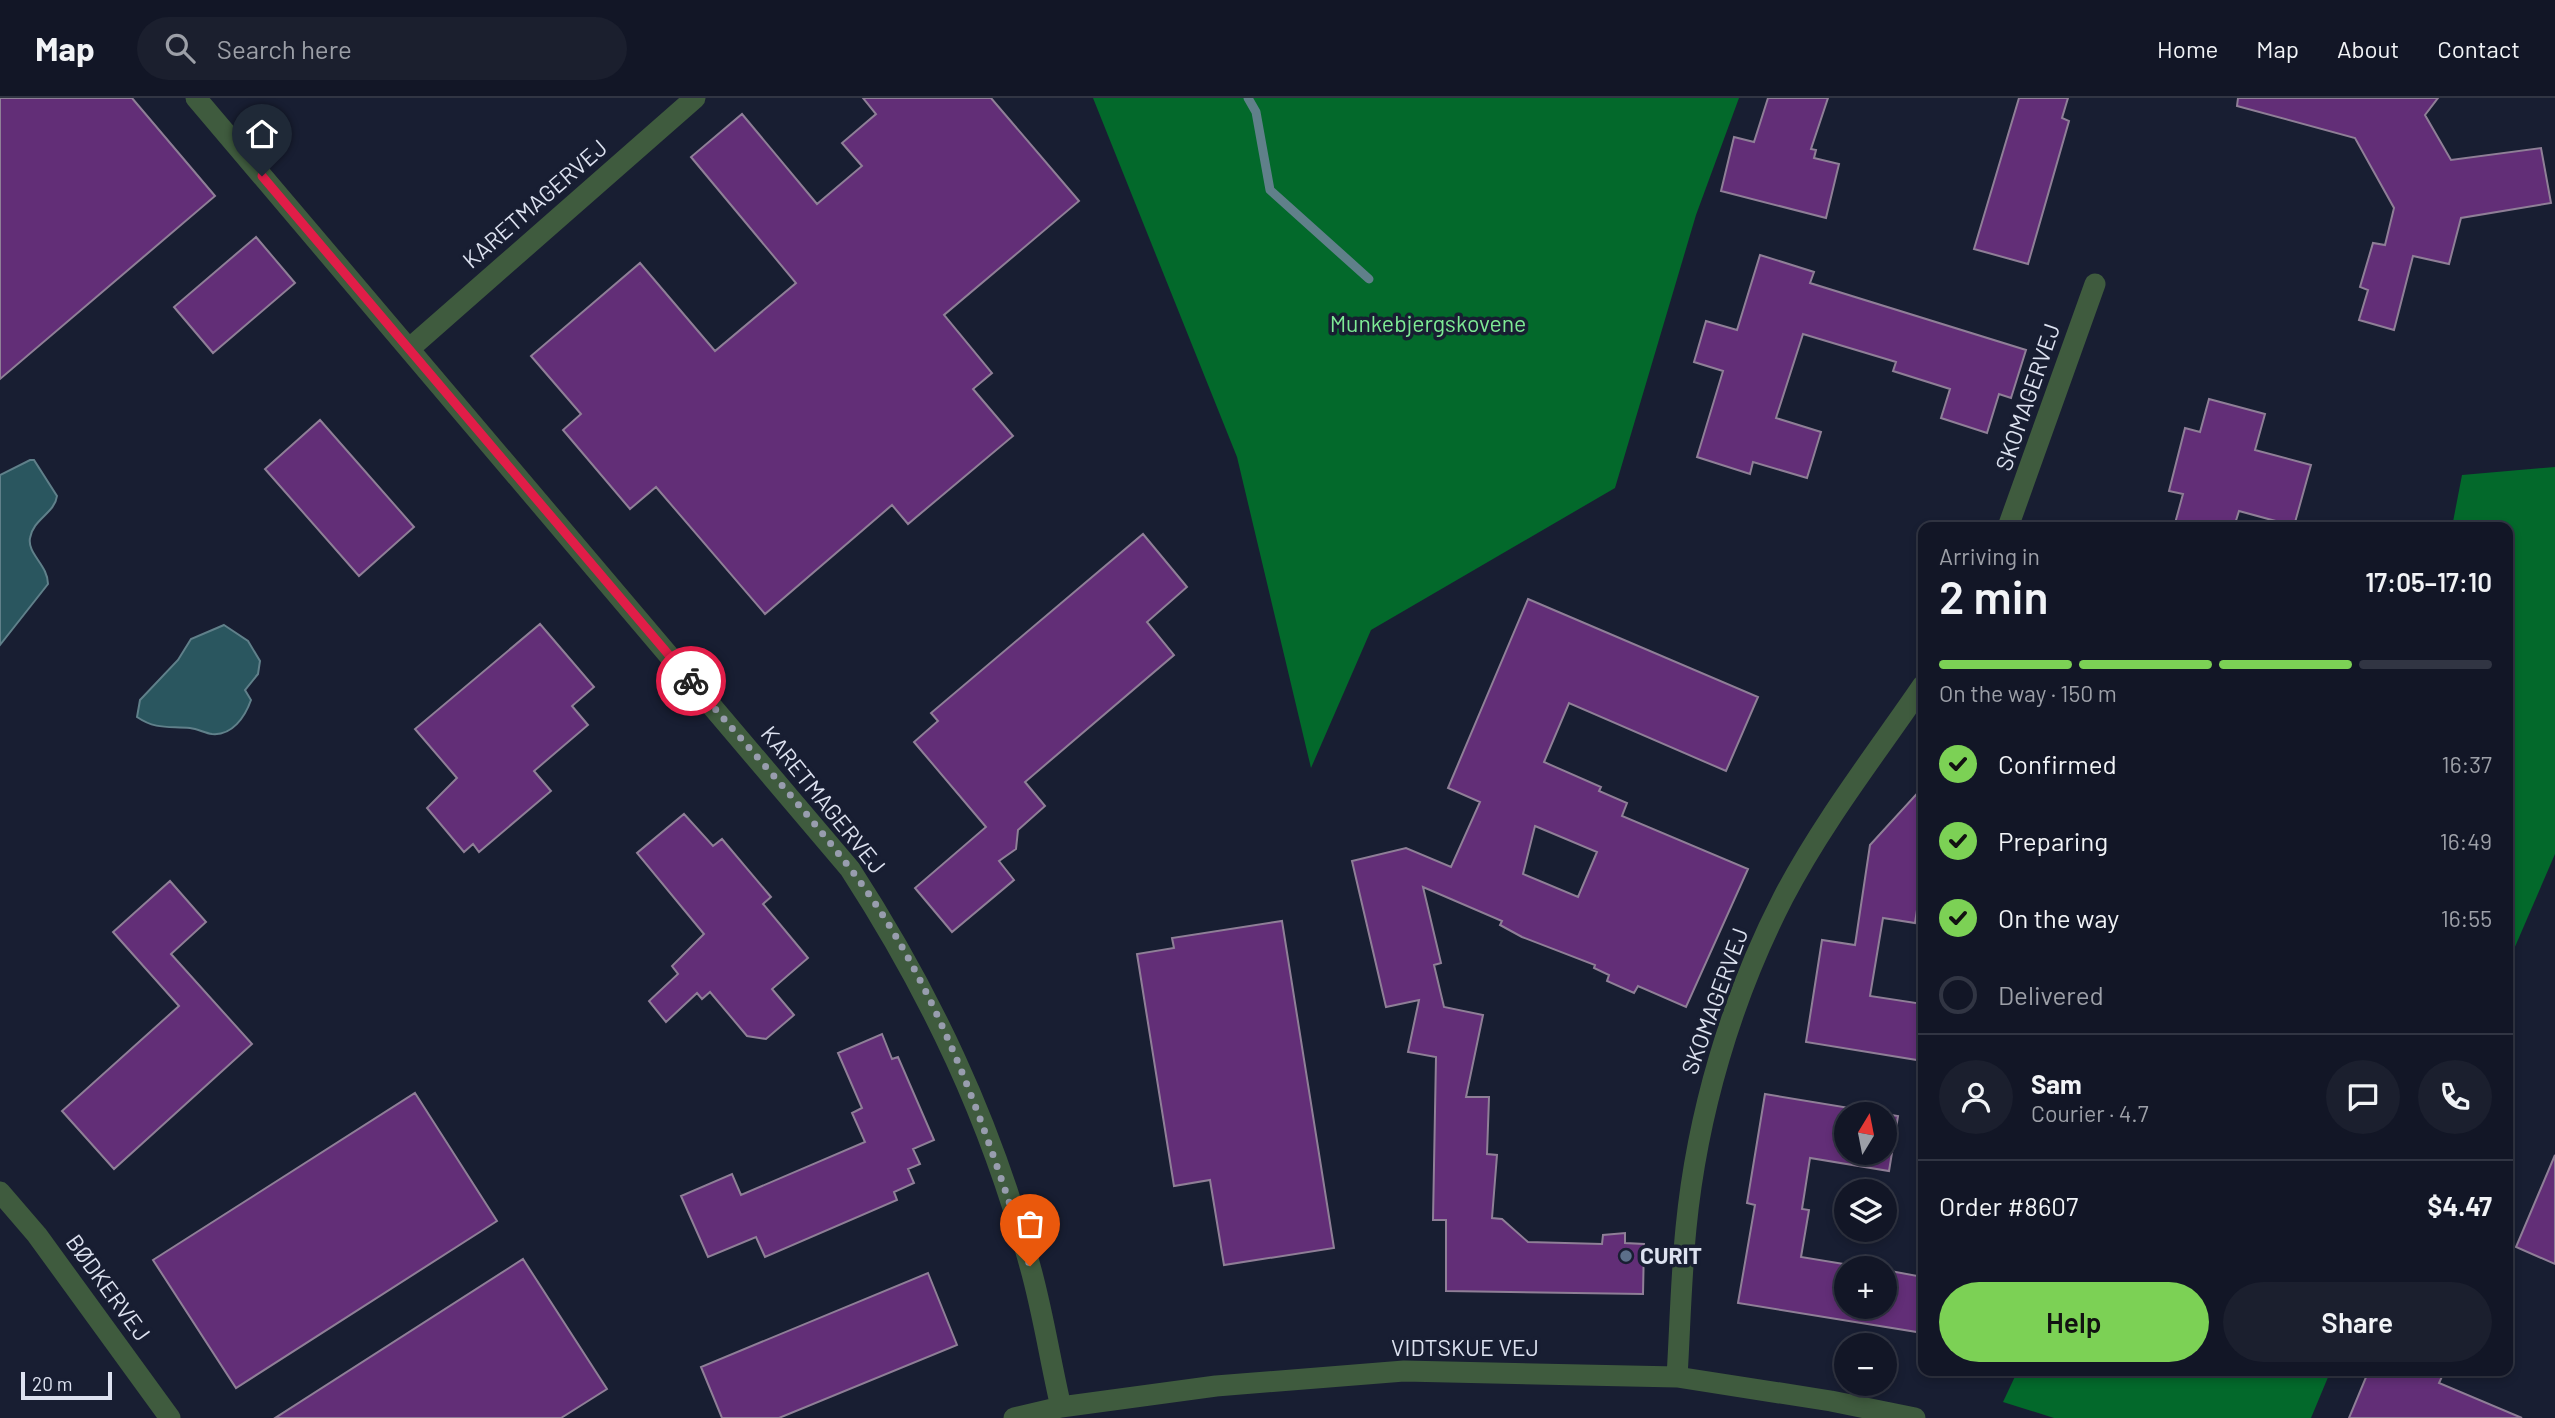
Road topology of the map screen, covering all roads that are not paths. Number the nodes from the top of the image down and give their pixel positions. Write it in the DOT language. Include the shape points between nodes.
graph roads {
  1 [pos="196,98"];
  2 [pos="695,98"];
  3 [pos="2095,284"];
  4 [pos="410,349"];
  5 [pos="2010,522"];
  6 [pos="1918,692"];
  7 [pos="0,1192"];
  8 [pos="1677,1377"];
  9 [pos="1061,1407"];
  10 [pos="170,1418"];
  11 [pos="1014,1418"];
  12 [pos="1915,1418"];
  1 -- 4 [label="street, KARETMAGERVEJ"];
  2 -- 4 [label="street, KARETMAGERVEJ"];
  3 -- 5 [label="street, SKOMAGERVEJ"];
  4 -- 9 [label="street, KARETMAGERVEJ" via="850,869 906,956 954,1051 988,1136 1030,1266"];
  6 -- 8 [label="street, SKOMAGERVEJ" via="1795,877 1760,947 1733,1017 1703,1126 1686,1227"];
  7 -- 10 [label="street, BØDKERVEJ" via="37,1235"];
  8 -- 9 [label="street, VIDTSKUE VEJ" via="1404,1371 1216,1386"];
  8 -- 12 [label="street, VIDTSKUE VEJ"];
  9 -- 11 [label="street, VIDTSKUE VEJ"];
}
